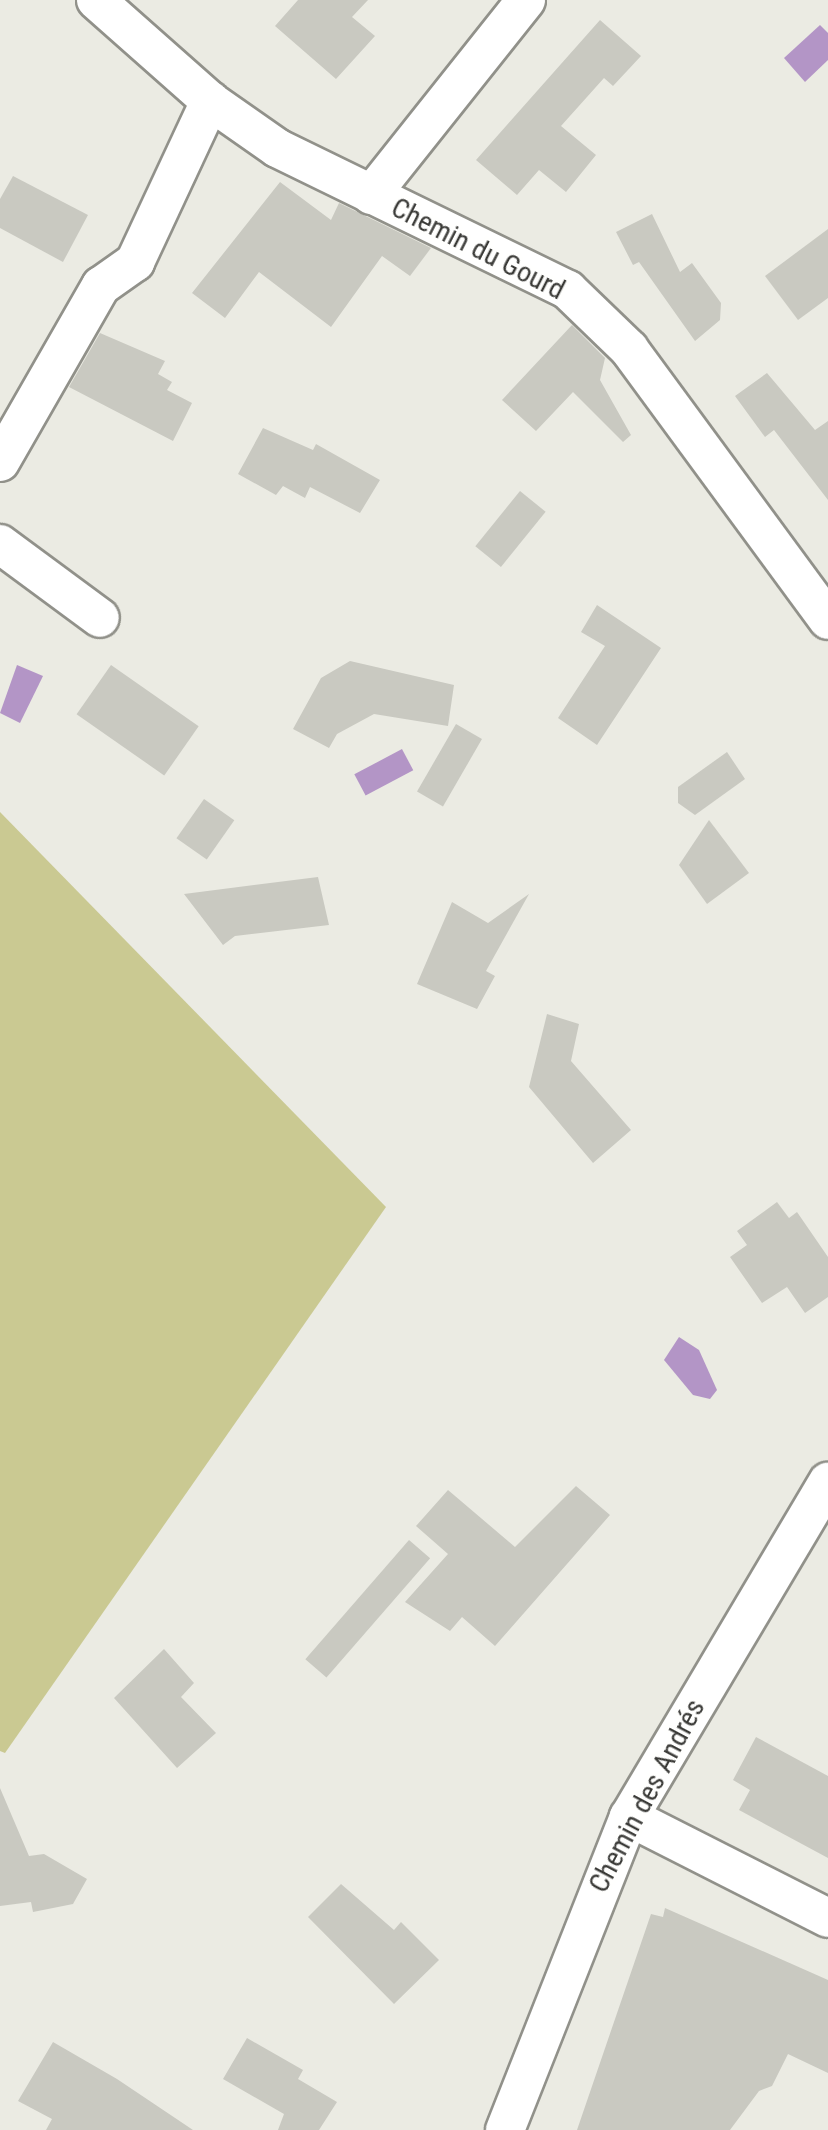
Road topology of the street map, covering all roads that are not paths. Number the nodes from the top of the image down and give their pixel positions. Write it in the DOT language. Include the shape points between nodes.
graph roads {
  1 [pos="96,0"];
  2 [pos="526,0"];
  3 [pos="210,100"];
  4 [pos="371,196"];
  5 [pos="0,462"];
  6 [pos="0,544"];
  7 [pos="100,618"];
  8 [pos="828,620"];
  9 [pos="828,1482"];
  10 [pos="629,1818"];
  11 [pos="828,1918"];
  12 [pos="506,2130"];
  1 -- 3 [label="street, Chemin du Gourd"];
  2 -- 4 [label="street"];
  3 -- 4 [label="street, Chemin du Gourd" via="277,148"];
  3 -- 5 [label="street" via="135,262 100,286"];
  4 -- 8 [label="street, Chemin du Gourd" via="568,290 629,349"];
  6 -- 7 [label="street"];
  9 -- 10 [label="street, Chemin des Andrés"];
  10 -- 11 [label="street"];
  10 -- 12 [label="street, Chemin des Andrés"];
}
